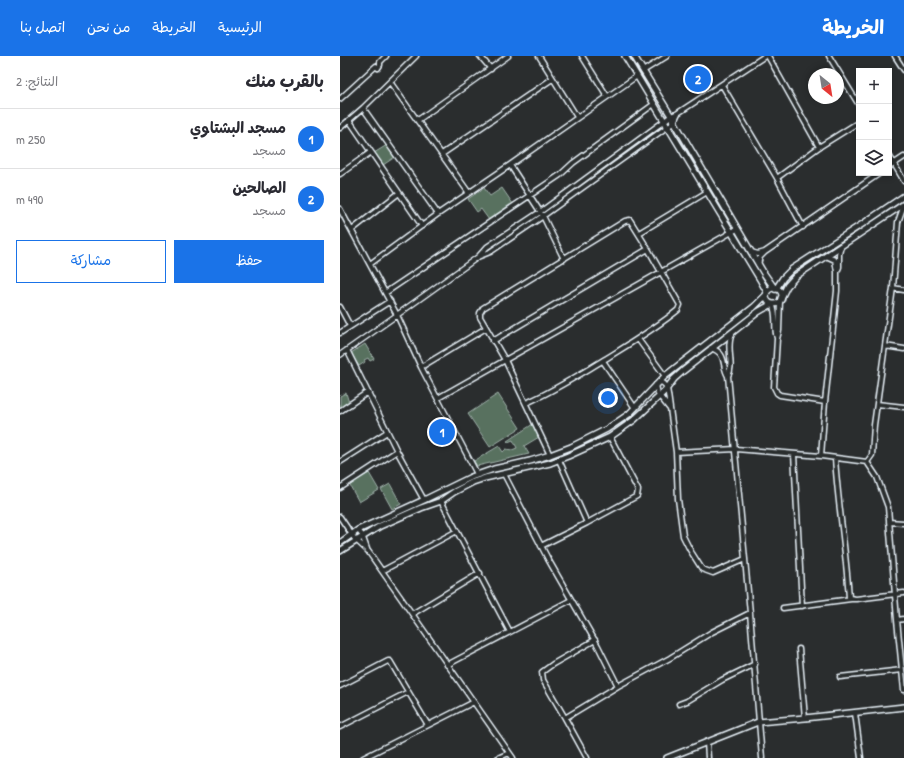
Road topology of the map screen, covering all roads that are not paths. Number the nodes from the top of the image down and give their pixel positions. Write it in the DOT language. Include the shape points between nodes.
graph roads {
  1 [pos="386,56"];
  2 [pos="416,56"];
  3 [pos="480,56"];
  4 [pos="508,56"];
  5 [pos="538,56"];
  6 [pos="582,56"];
  7 [pos="625,56"];
  8 [pos="634,56"];
  9 [pos="667,56"];
  10 [pos="766,56"];
  11 [pos="829,56"];
  12 [pos="895,56"];
  13 [pos="491,69"];
  14 [pos="904,70"];
  15 [pos="643,71"];
  16 [pos="637,76"];
  17 [pos="552,79"];
  18 [pos="390,82"];
  19 [pos="722,85"];
  20 [pos="607,96"];
  21 [pos="340,99"];
  22 [pos="654,104"];
  23 [pos="858,104"];
  24 [pos="363,108"];
  25 [pos="678,113"];
  26 [pos="671,116"];
  27 [pos="577,117"];
  28 [pos="349,120"];
  29 [pos="418,120"];
  30 [pos="664,121"];
  31 [pos="674,122"];
  32 [pos="856,124"];
  33 [pos="668,126"];
  34 [pos="340,128"];
  35 [pos="819,147"];
  36 [pos="371,152"];
  37 [pos="442,154"];
  38 [pos="904,157"];
  39 [pos="892,160"];
  40 [pos="894,163"];
  41 [pos="510,165"];
  42 [pos="340,174"];
  43 [pos="876,176"];
  44 [pos="777,178"];
  45 [pos="904,182"];
  46 [pos="707,192"];
  47 [pos="399,193"];
  48 [pos="469,194"];
  49 [pos="530,195"];
  50 [pos="904,196"];
  51 [pos="904,204"];
  52 [pos="340,209"];
  53 [pos="438,214"];
  54 [pos="541,214"];
  55 [pos="889,214"];
  56 [pos="898,222"];
  57 [pos="422,226"];
  58 [pos="803,227"];
  59 [pos="737,229"];
  60 [pos="352,230"];
  61 [pos="731,232"];
  62 [pos="639,233"];
  63 [pos="842,245"];
  64 [pos="648,249"];
  65 [pos="751,252"];
  66 [pos="765,252"];
  67 [pos="746,256"];
  68 [pos="826,256"];
  69 [pos="564,259"];
  70 [pos="370,264"];
  71 [pos="755,266"];
  72 [pos="662,272"];
  73 [pos="837,272"];
  74 [pos="893,288"];
  75 [pos="775,289"];
  76 [pos="904,290"];
  77 [pos="385,292"];
  78 [pos="766,294"];
  79 [pos="781,299"];
  80 [pos="390,301"];
  81 [pos="772,304"];
  82 [pos="340,307"];
  83 [pos="397,316"];
  84 [pos="350,326"];
  85 [pos="486,328"];
  86 [pos="733,332"];
  87 [pos="340,333"];
  88 [pos="638,339"];
  89 [pos="777,339"];
  90 [pos="493,341"];
  91 [pos="885,346"];
  92 [pos="711,348"];
  93 [pos="904,349"];
  94 [pos="347,350"];
  95 [pos="340,354"];
  96 [pos="505,360"];
  97 [pos="603,361"];
  98 [pos="421,367"];
  99 [pos="665,376"];
  100 [pos="728,376"];
  101 [pos="657,384"];
  102 [pos="667,388"];
  103 [pos="368,392"];
  104 [pos="660,396"];
  105 [pos="438,398"];
  106 [pos="825,402"];
  107 [pos="526,403"];
  108 [pos="877,404"];
  109 [pos="904,407"];
  110 [pos="635,408"];
  111 [pos="670,410"];
  112 [pos="340,411"];
  113 [pos="387,432"];
  114 [pos="610,437"];
  115 [pos="736,449"];
  116 [pos="397,451"];
  117 [pos="676,452"];
  118 [pos="794,454"];
  119 [pos="550,455"];
  120 [pos="821,456"];
  121 [pos="835,458"];
  122 [pos="559,460"];
  123 [pos="340,462"];
  124 [pos="867,462"];
  125 [pos="477,474"];
  126 [pos="504,474"];
  127 [pos="340,488"];
  128 [pos="437,494"];
  129 [pos="424,500"];
  130 [pos="441,501"];
  131 [pos="340,517"];
  132 [pos="889,522"];
  133 [pos="587,523"];
  134 [pos="904,523"];
  135 [pos="358,530"];
  136 [pos="457,531"];
  137 [pos="352,534"];
  138 [pos="363,537"];
  139 [pos="357,541"];
  140 [pos="340,543"];
  141 [pos="540,546"];
  142 [pos="340,551"];
  143 [pos="368,551"];
  144 [pos="745,559"];
  145 [pos="382,570"];
  146 [pos="480,573"];
  147 [pos="904,593"];
  148 [pos="895,594"];
  149 [pos="851,599"];
  150 [pos="571,600"];
  151 [pos="802,606"];
  152 [pos="783,608"];
  153 [pos="750,613"];
  154 [pos="412,614"];
  155 [pos="897,620"];
  156 [pos="904,620"];
  157 [pos="510,632"];
  158 [pos="594,640"];
  159 [pos="799,649"];
  160 [pos="755,664"];
  161 [pos="447,665"];
  162 [pos="902,670"];
  163 [pos="840,677"];
  164 [pos="340,686"];
  165 [pos="618,686"];
  166 [pos="904,690"];
  167 [pos="408,692"];
  168 [pos="474,702"];
  169 [pos="679,704"];
  170 [pos="904,707"];
  171 [pos="855,713"];
  172 [pos="565,718"];
  173 [pos="805,718"];
  174 [pos="758,722"];
  175 [pos="428,725"];
  176 [pos="340,727"];
  177 [pos="706,742"];
  178 [pos="509,753"];
  179 [pos="363,758"];
  180 [pos="498,758"];
  181 [pos="513,758"];
  182 [pos="586,758"];
  183 [pos="667,758"];
  184 [pos="708,758"];
  185 [pos="762,758"];
  186 [pos="861,758"];
  1 -- 21 [label="street" via="378,68 376,66"];
  2 -- 18 [label="street"];
  3 -- 13 [label="street"];
  4 -- 13 [label="street"];
  5 -- 17 [label="street"];
  6 -- 20 [label="street"];
  7 -- 16 [label="street"];
  8 -- 15 [label="street"];
  9 -- 15 [label="street"];
  10 -- 19 [label="street"];
  10 -- 35 [label="street"];
  11 -- 23 [label="street"];
  12 -- 14 [label="street"];
  13 -- 29 [label="street"];
  15 -- 26 [label="street"];
  16 -- 20 [label="street"];
  16 -- 22 [label="street"];
  17 -- 27 [label="street"];
  17 -- 37 [label="street"];
  18 -- 24 [label="street"];
  18 -- 29 [label="street"];
  19 -- 25 [label="street"];
  19 -- 44 [label="street"];
  20 -- 27 [label="street"];
  22 -- 30 [label="street"];
  22 -- 49 [label="street"];
  24 -- 28 [label="street"];
  24 -- 53 [label="street"];
  25 -- 26 [label="street"];
  25 -- 31 [label="street"];
  26 -- 30 [label="street"];
  26 -- 31 [label="street"];
  27 -- 41 [label="street"];
  28 -- 34 [label="street"];
  28 -- 36 [label="street"];
  29 -- 37 [label="street"];
  30 -- 33 [label="street"];
  30 -- 54 [label="street"];
  31 -- 33 [label="street"];
  31 -- 59 [label="street"];
  32 -- 35 [label="street"];
  33 -- 46 [label="street"];
  33 -- 54 [label="street"];
  35 -- 44 [label="street"];
  36 -- 42 [label="street"];
  36 -- 47 [label="street"];
  37 -- 48 [label="street"];
  38 -- 40 [label="street"];
  39 -- 40 [label="street"];
  40 -- 45 [label="street"];
  41 -- 48 [label="street"];
  41 -- 49 [label="street"];
  43 -- 58 [label="street"];
  44 -- 58 [label="street"];
  46 -- 61 [label="street"];
  46 -- 62 [label="street"];
  47 -- 57 [label="street"];
  47 -- 60 [label="street"];
  48 -- 53 [label="street"];
  49 -- 54 [label="street"];
  49 -- 77 [label="street"];
  50 -- 75 [label="street" via="792,269"];
  51 -- 55 [label="street"];
  51 -- 56 [label="street"];
  52 -- 60 [label="street"];
  53 -- 57 [label="street"];
  54 -- 69 [label="street"];
  54 -- 83 [label="street" via="487,247 478,257"];
  55 -- 56 [label="street"];
  55 -- 63 [label="street"];
  56 -- 74 [label="street"];
  57 -- 70 [label="street"];
  58 -- 66 [label="street"];
  59 -- 61 [label="street"];
  59 -- 65 [label="street"];
  60 -- 70 [label="street"];
  61 -- 67 [label="street"];
  61 -- 72 [label="street"];
  62 -- 64 [label="street"];
  62 -- 69 [label="street" via="628,220"];
  63 -- 68 [label="street"];
  63 -- 73 [label="street"];
  64 -- 72 [label="street"];
  64 -- 90 [label="street"];
  65 -- 66 [label="street"];
  65 -- 67 [label="street"];
  65 -- 71 [label="street"];
  66 -- 71 [label="street"];
  67 -- 71 [label="street"];
  68 -- 73 [label="street" via="835,260"];
  68 -- 79 [label="street" via="796,276 787,286"];
  69 -- 85 [label="street" via="483,308 480,316"];
  70 -- 77 [label="street"];
  71 -- 75 [label="street"];
  71 -- 78 [label="street"];
  72 -- 88 [label="street" via="680,305 674,313"];
  72 -- 96 [label="street"];
  73 -- 106 [label="street"];
  74 -- 76 [label="street"];
  74 -- 91 [label="street"];
  75 -- 78 [label="street" via="769,290"];
  75 -- 79 [label="street" via="780,292"];
  77 -- 80 [label="street"];
  78 -- 81 [label="street" via="767,301"];
  78 -- 99 [label="street" via="754,307"];
  79 -- 81 [label="street"];
  79 -- 89 [label="street"];
  80 -- 83 [label="street"];
  80 -- 84 [label="street"];
  81 -- 86 [label="street"];
  81 -- 89 [label="street" via="776,313"];
  82 -- 84 [label="street"];
  83 -- 94 [label="street"];
  83 -- 98 [label="street"];
  84 -- 87 [label="street"];
  85 -- 90 [label="street"];
  85 -- 98 [label="street"];
  86 -- 92 [label="street"];
  86 -- 100 [label="street" via="729,341"];
  88 -- 97 [label="street"];
  88 -- 99 [label="street"];
  89 -- 106 [label="street" via="773,384 777,393"];
  90 -- 96 [label="street"];
  91 -- 93 [label="street"];
  91 -- 108 [label="street"];
  92 -- 100 [label="street" via="718,351 722,357"];
  92 -- 102 [label="street"];
  94 -- 95 [label="street"];
  94 -- 103 [label="street"];
  96 -- 105 [label="street"];
  96 -- 107 [label="street"];
  97 -- 107 [label="street"];
  97 -- 110 [label="street"];
  98 -- 105 [label="street"];
  99 -- 101 [label="street"];
  100 -- 115 [label="street"];
  101 -- 102 [label="street" via="665,383"];
  101 -- 104 [label="street" via="656,391"];
  101 -- 110 [label="street"];
  102 -- 104 [label="street"];
  102 -- 111 [label="street"];
  103 -- 112 [label="street"];
  103 -- 113 [label="street"];
  104 -- 111 [label="street"];
  104 -- 114 [label="street" via="627,426"];
  105 -- 125 [label="street"];
  106 -- 120 [label="street"];
  107 -- 119 [label="street"];
  108 -- 109 [label="street"];
  108 -- 124 [label="street" via="872,455"];
  110 -- 119 [label="street" via="607,429"];
  111 -- 117 [label="street"];
  113 -- 116 [label="street"];
  113 -- 123 [label="street"];
  114 -- 122 [label="street"];
  114 -- 133 [label="street" via="638,492 635,497"];
  115 -- 117 [label="street"];
  115 -- 118 [label="street"];
  115 -- 144 [label="street"];
  116 -- 127 [label="street"];
  116 -- 129 [label="street"];
  117 -- 144 [label="street" via="678,505 683,536 702,569 713,573"];
  118 -- 120 [label="street"];
  118 -- 151 [label="street"];
  119 -- 125 [label="street"];
  120 -- 121 [label="street"];
  121 -- 124 [label="street"];
  121 -- 149 [label="street"];
  122 -- 126 [label="street"];
  122 -- 133 [label="street"];
  124 -- 132 [label="street" via="884,493"];
  125 -- 128 [label="street"];
  126 -- 130 [label="street" via="472,482"];
  126 -- 141 [label="street"];
  128 -- 129 [label="street"];
  128 -- 130 [label="street" via="435,498"];
  128 -- 130 [label="street" via="443,496"];
  129 -- 135 [label="street"];
  130 -- 136 [label="street"];
  130 -- 138 [label="street" via="385,524"];
  131 -- 137 [label="street"];
  132 -- 134 [label="street"];
  132 -- 148 [label="street"];
  133 -- 141 [label="street"];
  135 -- 137 [label="street"];
  135 -- 138 [label="street"];
  136 -- 145 [label="street"];
  136 -- 146 [label="street"];
  137 -- 139 [label="street"];
  137 -- 140 [label="street"];
  138 -- 139 [label="street"];
  138 -- 143 [label="street"];
  139 -- 142 [label="street"];
  139 -- 143 [label="street"];
  141 -- 150 [label="street"];
  143 -- 145 [label="street"];
  144 -- 153 [label="street"];
  145 -- 154 [label="street"];
  146 -- 154 [label="street"];
  146 -- 157 [label="street"];
  147 -- 148 [label="street"];
  148 -- 149 [label="street"];
  148 -- 155 [label="street"];
  149 -- 151 [label="street"];
  150 -- 157 [label="street"];
  150 -- 158 [label="street"];
  151 -- 152 [label="street"];
  153 -- 160 [label="street"];
  153 -- 165 [label="street"];
  154 -- 161 [label="street"];
  155 -- 156 [label="street"];
  155 -- 162 [label="street"];
  157 -- 161 [label="street"];
  158 -- 165 [label="street"];
  158 -- 172 [label="street" via="542,672 543,680"];
  159 -- 173 [label="street"];
  160 -- 169 [label="street"];
  160 -- 174 [label="street"];
  161 -- 168 [label="street"];
  162 -- 163 [label="street"];
  162 -- 166 [label="street"];
  164 -- 167 [label="street" via="389,661"];
  165 -- 172 [label="street"];
  167 -- 175 [label="street"];
  167 -- 176 [label="street"];
  168 -- 175 [label="street"];
  168 -- 178 [label="street"];
  170 -- 171 [label="street"];
  171 -- 173 [label="street"];
  171 -- 186 [label="street"];
  172 -- 182 [label="street"];
  173 -- 174 [label="street"];
  174 -- 177 [label="street"];
  174 -- 185 [label="street"];
  175 -- 179 [label="street"];
  177 -- 183 [label="street"];
  177 -- 184 [label="street"];
  178 -- 180 [label="street"];
  178 -- 181 [label="street"];
}
